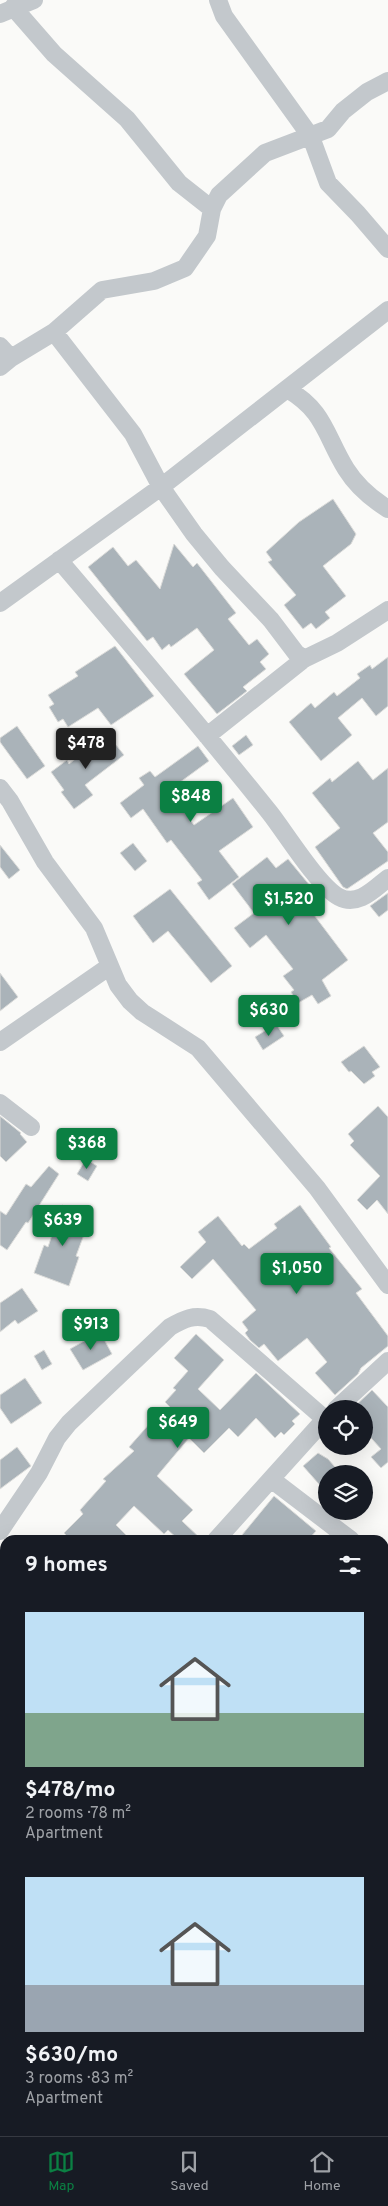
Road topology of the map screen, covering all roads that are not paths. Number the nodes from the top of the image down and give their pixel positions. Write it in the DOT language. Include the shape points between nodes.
graph roads {
  1 [pos="34,0"];
  2 [pos="218,0"];
  3 [pos="7,10"];
  4 [pos="388,81"];
  5 [pos="311,137"];
  6 [pos="212,209"];
  7 [pos="388,249"];
  8 [pos="388,310"];
  9 [pos="54,332"];
  10 [pos="4,357"];
  11 [pos="287,389"];
  12 [pos="161,487"];
  13 [pos="388,509"];
  14 [pos="59,560"];
  15 [pos="0,603"];
  16 [pos="388,610"];
  17 [pos="304,659"];
  18 [pos="207,736"];
  19 [pos="0,788"];
  20 [pos="388,878"];
  21 [pos="110,966"];
  22 [pos="0,1042"];
  23 [pos="0,1103"];
  24 [pos="31,1127"];
  25 [pos="388,1285"];
  26 [pos="388,1361"];
  27 [pos="345,1400"];
  28 [pos="318,1406"];
  29 [pos="318,1427"];
  30 [pos="271,1479"];
  31 [pos="0,1531"];
  32 [pos="221,1535"];
  33 [pos="344,1535"];
  1 -- 3 [label="street"];
  2 -- 5 [label="street" via="224,16"];
  3 -- 6 [label="street" via="128,119 179,183"];
  4 -- 5 [label="street" via="367,92 328,129"];
  5 -- 6 [label="street" via="265,153 218,195"];
  5 -- 7 [label="street" via="328,183"];
  6 -- 9 [label="street" via="207,236 184,268 154,281 102,290"];
  8 -- 11 [label="street"];
  9 -- 10 [label="street"];
  9 -- 12 [label="street" via="133,434"];
  11 -- 12 [label="street"];
  11 -- 13 [label="street" via="315,410 346,469 361,487"];
  12 -- 14 [label="street"];
  12 -- 17 [label="street" via="222,568"];
  14 -- 15 [label="street"];
  14 -- 18 [label="street"];
  16 -- 17 [label="street"];
  17 -- 18 [label="street"];
  18 -- 20 [label="street" via="334,894 340,898 361,899"];
  19 -- 21 [label="street" via="46,862 94,928"];
  21 -- 22 [label="street"];
  21 -- 25 [label="street" via="118,985 142,1012 198,1048 317,1188"];
  23 -- 24 [label="street"];
  26 -- 27 [label="street"];
  28 -- 31 [label="street" via="210,1319 188,1317 170,1327 69,1423"];
  29 -- 30 [label="street"];
  30 -- 32 [label="street"];
  30 -- 33 [label="street"];
}
